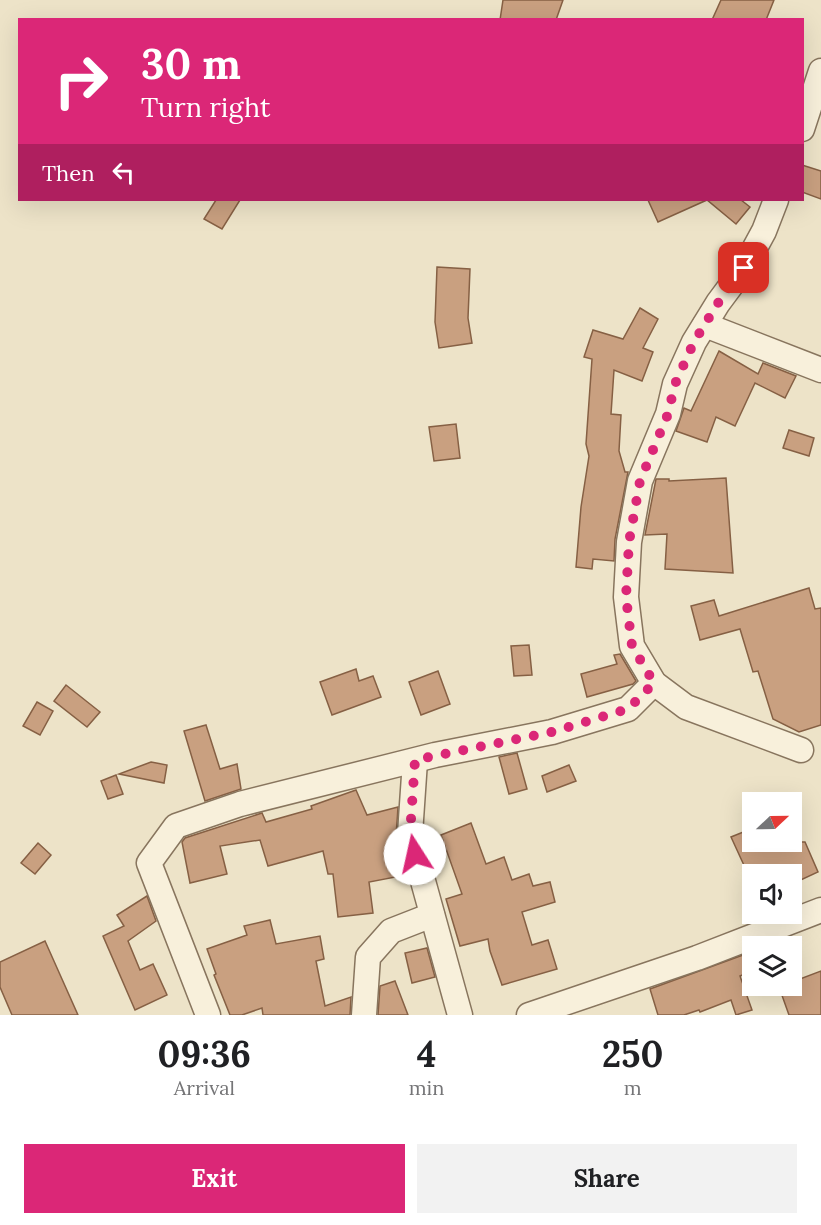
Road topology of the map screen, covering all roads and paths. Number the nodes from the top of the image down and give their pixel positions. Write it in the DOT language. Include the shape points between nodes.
graph roads {
  1 [pos="821,71"];
  2 [pos="804,123"];
  3 [pos="776,201"];
  4 [pos="705,325"];
  5 [pos="821,370"];
  6 [pos="654,683"];
  7 [pos="801,750"];
  8 [pos="415,760"];
  9 [pos="821,910"];
  10 [pos="432,915"];
  11 [pos="208,1015"];
  12 [pos="364,1015"];
  13 [pos="460,1015"];
  14 [pos="529,1015"];
  1 -- 2 [label="street"];
  3 -- 4 [label="street" via="744,268"];
  4 -- 5 [label="street"];
  4 -- 6 [label="street" via="675,384 668,414 640,481 629,542 626,597 632,646"];
  6 -- 7 [label="street" via="686,706"];
  6 -- 8 [label="street" via="628,709 552,732"];
  8 -- 10 [label="street" via="410,834"];
  8 -- 11 [label="street" via="240,804 176,826 149,863"];
  9 -- 14 [label="street" via="697,958"];
  10 -- 12 [label="street" via="391,931 368,957"];
  10 -- 13 [label="street"];
}
